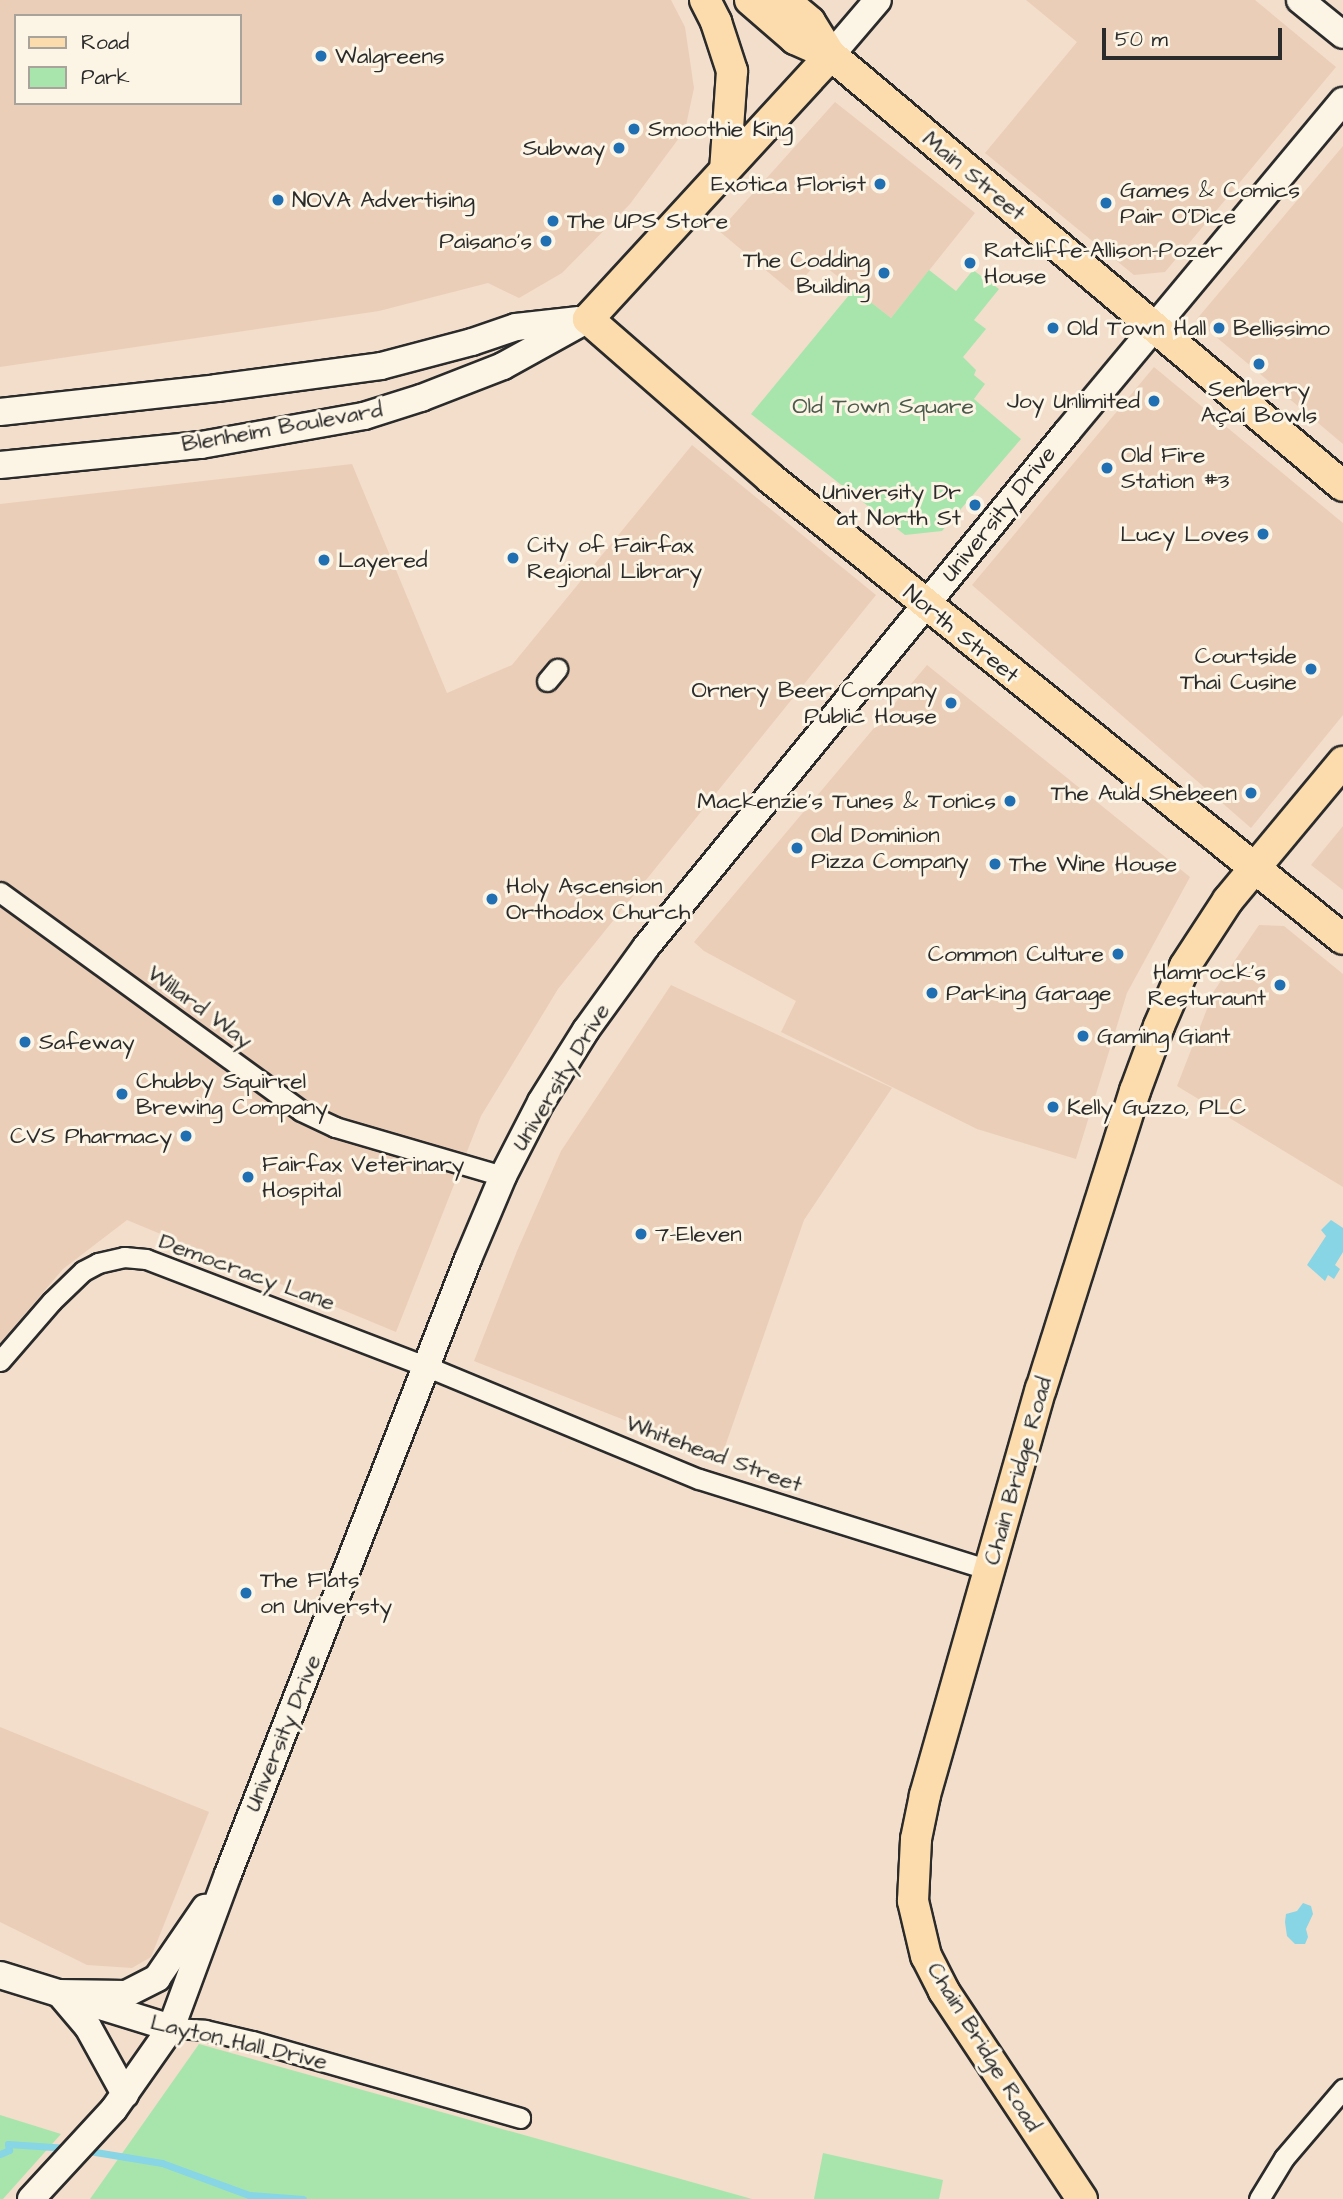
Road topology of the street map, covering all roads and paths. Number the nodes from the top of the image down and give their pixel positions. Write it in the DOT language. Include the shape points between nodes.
graph roads {
  1 [pos="705,0"];
  2 [pos="750,0"];
  3 [pos="784,0"];
  4 [pos="878,0"];
  5 [pos="1300,0"];
  6 [pos="1343,35"];
  7 [pos="831,55"];
  8 [pos="1343,102"];
  9 [pos="725,170"];
  10 [pos="588,319"];
  11 [pos="1153,328"];
  12 [pos="0,412"];
  13 [pos="0,465"];
  14 [pos="1343,486"];
  15 [pos="925,606"];
  16 [pos="1343,762"];
  17 [pos="1254,870"];
  18 [pos="0,892"];
  19 [pos="1340,937"];
  20 [pos="503,1176"];
  21 [pos="0,1362"];
  22 [pos="428,1367"];
  23 [pos="990,1570"];
  24 [pos="228,1874"];
  25 [pos="0,1975"];
  26 [pos="58,1993"];
  27 [pos="172,2028"];
  28 [pos="1343,2089"];
  29 [pos="119,2101"];
  30 [pos="520,2118"];
  31 [pos="41,2190"];
  32 [pos="1082,2199"];
  33 [pos="1259,2199"];
  1 -- 9 [label="main road" via="732,71"];
  2 -- 7 [label="main road, Main Street" via="795,39"];
  3 -- 7 [label="main road, Main Street" via="810,22"];
  4 -- 7 [label="street"];
  5 -- 6 [label="street"];
  7 -- 9 [label="main road, Blenheim Boulevard"];
  7 -- 11 [label="main road, Main Street"];
  8 -- 11 [label="street, University Drive"];
  9 -- 10 [label="main road, Blenheim Boulevard"];
  10 -- 12 [label="street, Blenheim Boulevard" via="516,327 381,366"];
  10 -- 13 [label="street, Blenheim Boulevard" via="503,366 364,416 201,444"];
  10 -- 15 [label="main road, North Street"];
  11 -- 14 [label="main road, Main Street"];
  11 -- 15 [label="street, University Drive"];
  15 -- 17 [label="main road, North Street"];
  15 -- 20 [label="street, University Drive" via="646,947 554,1082"];
  16 -- 17 [label="main road, Chain Bridge Road"];
  17 -- 19 [label="main road, North Street"];
  17 -- 23 [label="main road, Chain Bridge Road" via="1228,900 1185,966 1159,1026 1045,1377"];
  18 -- 20 [label="street, Willard Way" via="301,1111 335,1127"];
  20 -- 22 [label="street, University Drive"];
  21 -- 22 [label="street, Democracy Lane" via="83,1270 124,1257 164,1264"];
  22 -- 23 [label="street, Whitehead Street" via="699,1479"];
  22 -- 24 [label="street, University Drive"];
  23 -- 32 [label="main road, Chain Bridge Road" via="925,1795 916,1839 913,1901 926,1956 944,1992"];
  24 -- 26 [label="street" via="157,1978 126,1994"];
  24 -- 27 [label="street, University Drive"];
  25 -- 26 [label="street, Layton Hall Drive"];
  26 -- 27 [label="street, Layton Hall Drive"];
  26 -- 29 [label="street" via="88,2027"];
  27 -- 29 [label="street, University Drive"];
  27 -- 30 [label="street, Layton Hall Drive" via="252,2041"];
  28 -- 33 [label="street" via="1283,2158"];
  29 -- 31 [label="street, University Drive"];
}
